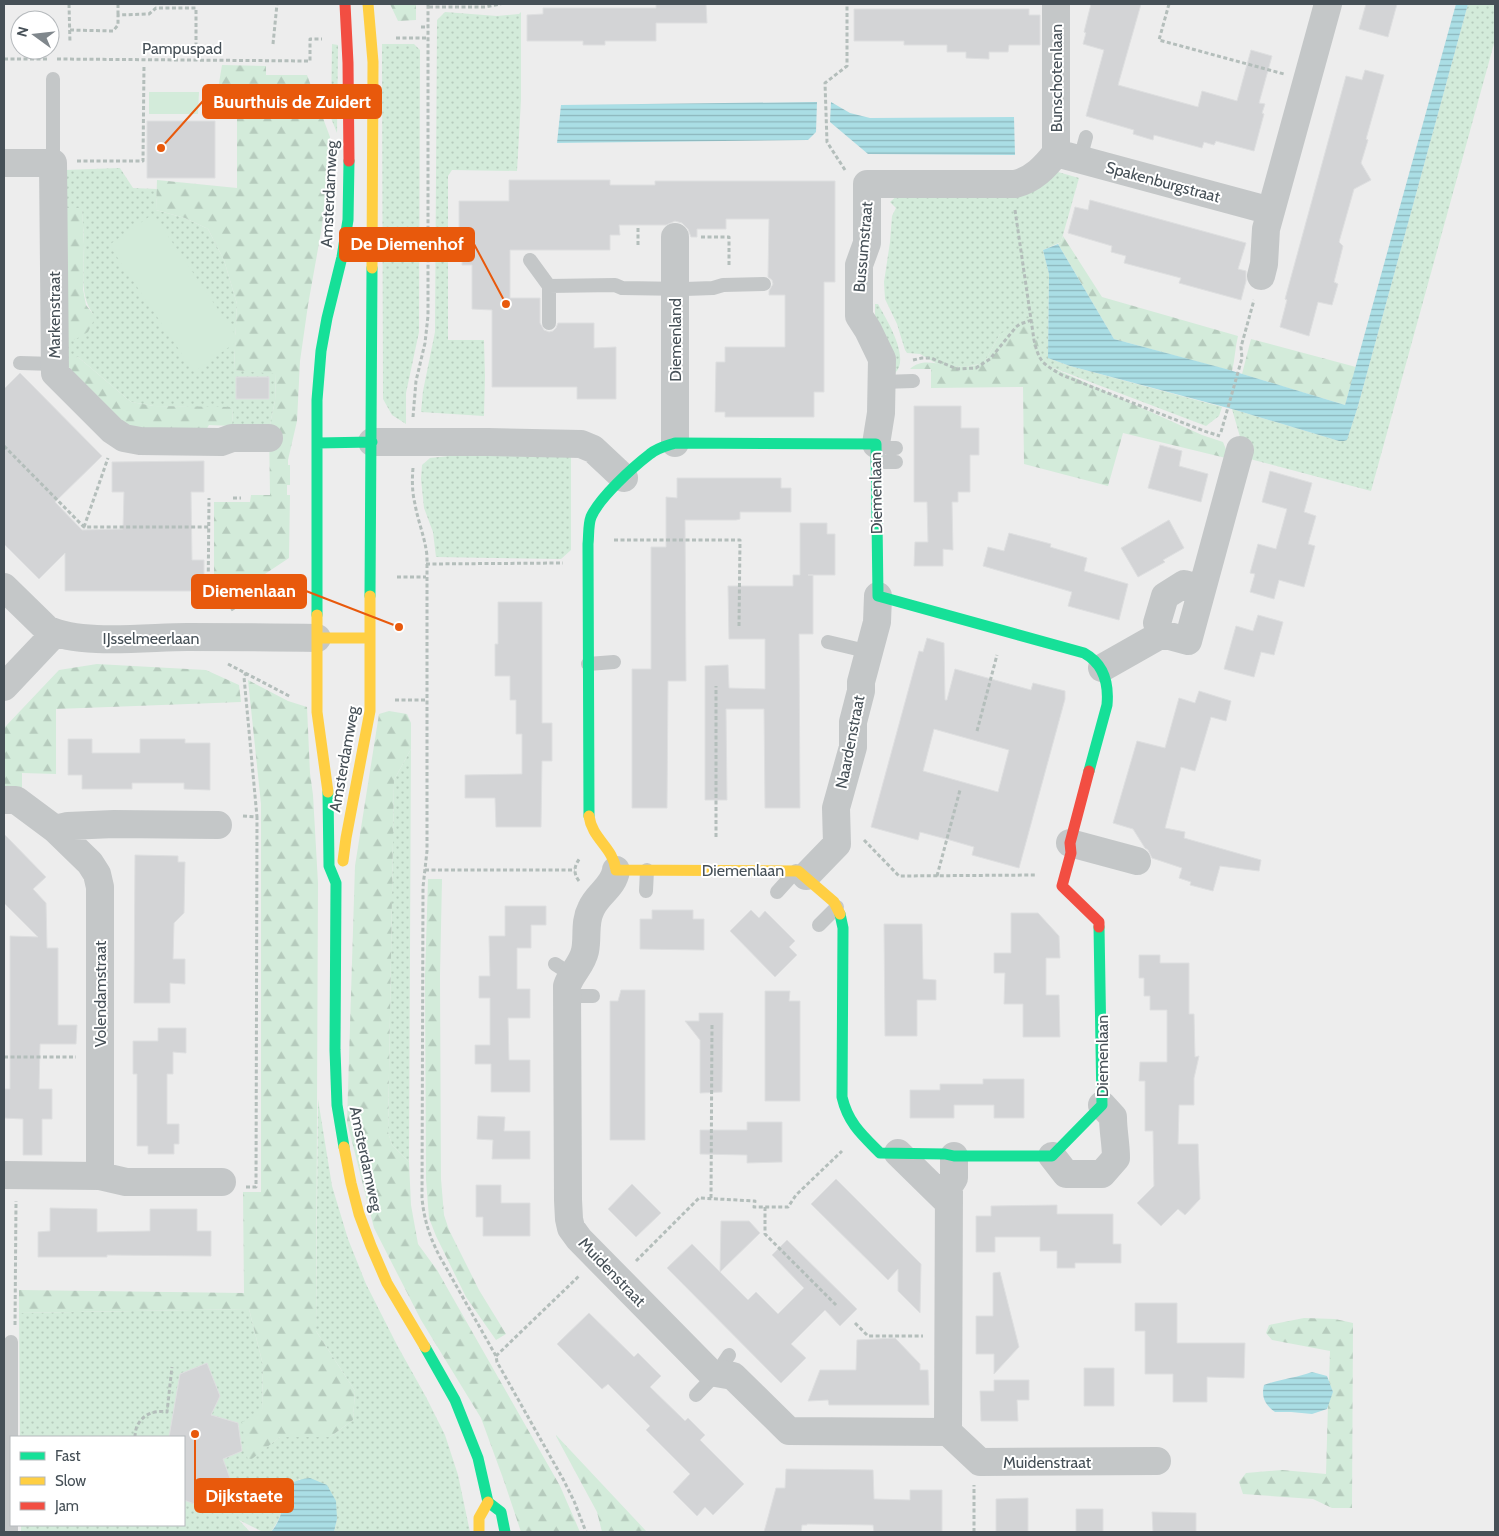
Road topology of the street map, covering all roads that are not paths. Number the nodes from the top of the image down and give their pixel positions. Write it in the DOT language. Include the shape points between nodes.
graph roads {
  1 [pos="345,4"];
  2 [pos="368,4"];
  3 [pos="1056,4"];
  4 [pos="1328,4"];
  5 [pos="53,79"];
  6 [pos="1074,150"];
  7 [pos="64,162"];
  8 [pos="4,163"];
  9 [pos="1271,211"];
  10 [pos="688,239"];
  11 [pos="530,260"];
  12 [pos="1261,276"];
  13 [pos="764,284"];
  14 [pos="549,286"];
  15 [pos="675,289"];
  16 [pos="549,323"];
  17 [pos="20,363"];
  18 [pos="54,364"];
  19 [pos="913,381"];
  20 [pos="882,382"];
  21 [pos="269,438"];
  22 [pos="372,442"];
  23 [pos="318,443"];
  24 [pos="1230,443"];
  25 [pos="673,449"];
  26 [pos="886,454"];
  27 [pos="624,478"];
  28 [pos="4,587"];
  29 [pos="878,596"];
  30 [pos="56,633"];
  31 [pos="317,638"];
  32 [pos="370,638"];
  33 [pos="828,642"];
  34 [pos="870,652"];
  35 [pos="583,656"];
  36 [pos="614,662"];
  37 [pos="1102,668"];
  38 [pos="4,688"];
  39 [pos="4,800"];
  40 [pos="227,821"];
  41 [pos="56,829"];
  42 [pos="1070,843"];
  43 [pos="1137,861"];
  44 [pos="616,870"];
  45 [pos="647,870"];
  46 [pos="801,873"];
  47 [pos="336,883"];
  48 [pos="646,891"];
  49 [pos="777,892"];
  50 [pos="837,907"];
  51 [pos="819,925"];
  52 [pos="1102,1105"];
  53 [pos="898,1153"];
  54 [pos="954,1156"];
  55 [pos="1052,1156"];
  56 [pos="100,1176"];
  57 [pos="234,1185"];
  58 [pos="10,1186"];
  59 [pos="949,1203"];
  60 [pos="13,1335"];
  61 [pos="723,1364"];
  62 [pos="696,1395"];
  63 [pos="948,1432"];
  64 [pos="12,1436"];
  65 [pos="1157,1461"];
  66 [pos="488,1502"];
  67 [pos="479,1532"];
  68 [pos="506,1532"];
  1 -- 23 [label="main road, Amsterdamweg" via="348,220 321,351"];
  2 -- 22 [label="main road, Amsterdamweg" via="373,62"];
  3 -- 6 [label="street, Bunschotenlaan"];
  4 -- 9 [label="street"];
  5 -- 7 [label="lane, Markenstraat"];
  6 -- 9 [label="street, Spakenburgstraat"];
  6 -- 20 [label="street, Bussumstraat" via="1015,184 868,184 867,243 859,265 859,316 882,359"];
  7 -- 8 [label="street"];
  7 -- 18 [label="street, Markenstraat"];
  9 -- 12 [label="street"];
  10 -- 15 [label="street, Diemenland"];
  11 -- 14 [label="lane"];
  13 -- 15 [label="lane"];
  14 -- 15 [label="lane" via="615,285 622,288"];
  14 -- 16 [label="lane"];
  15 -- 25 [label="street, Diemenland"];
  17 -- 18 [label="lane"];
  18 -- 21 [label="street, Markenstraat" via="54,373 124,438 221,442 232,438 242,445"];
  19 -- 20 [label="lane"];
  20 -- 26 [label="street, Bussumstraat" via="881,413"];
  22 -- 23 [label="main road"];
  22 -- 27 [label="street" via="582,444 594,449"];
  22 -- 32 [label="main road, Amsterdamweg"];
  23 -- 31 [label="main road, Amsterdamweg"];
  24 -- 37 [label="street" via="1202,589 1188,641 1162,634"];
  25 -- 26 [label="main road, Diemenlaan" via="812,443"];
  25 -- 27 [label="main road, Diemenlaan" via="658,449"];
  26 -- 29 [label="main road, Diemenlaan"];
  27 -- 35 [label="main road, Diemenlaan" via="603,500 589,524"];
  28 -- 30 [label="street, IJsselmeerlaan" via="41,624"];
  29 -- 34 [label="street, Naardenstraat" via="877,622"];
  29 -- 37 [label="main road" via="1084,653"];
  30 -- 31 [label="street, IJsselmeerlaan" via="83,638"];
  30 -- 38 [label="street"];
  31 -- 32 [label="main road"];
  31 -- 47 [label="main road, Amsterdamweg" via="318,712 328,794 330,866"];
  32 -- 47 [label="main road, Amsterdamweg" via="370,710 343,868"];
  33 -- 34 [label="lane"];
  34 -- 46 [label="street, Naardenstraat" via="853,722 852,747 836,808 837,844"];
  35 -- 36 [label="lane"];
  35 -- 44 [label="main road, Diemenlaan" via="588,810 594,833 610,852"];
  37 -- 42 [label="main road, Diemenlaan" via="1108,685 1107,705"];
  39 -- 41 [label="street, Volendamstraat" via="16,800"];
  40 -- 41 [label="street"];
  41 -- 56 [label="street, Volendamstraat" via="94,868 107,891"];
  42 -- 43 [label="street"];
  42 -- 52 [label="main road, Diemenlaan" via="1062,886 1099,922"];
  44 -- 45 [label="main road, Diemenlaan"];
  44 -- 61 [label="street, Muidenstraat" via="614,879 590,910 585,952 572,983 569,1219 571,1228 590,1250 710,1372"];
  45 -- 46 [label="main road, Diemenlaan"];
  45 -- 48 [label="lane"];
  46 -- 49 [label="lane"];
  46 -- 50 [label="main road, Diemenlaan"];
  47 -- 66 [label="main road, Amsterdamweg" via="337,1105 351,1182 368,1238 387,1283 445,1380 464,1419 478,1458"];
  50 -- 51 [label="lane"];
  50 -- 53 [label="main road, Diemenlaan" via="843,928 844,1106 850,1122 880,1153"];
  52 -- 55 [label="main road, Diemenlaan"];
  52 -- 55 [label="street, Diemenlaan" via="1113,1117 1116,1158 1102,1174 1066,1174"];
  53 -- 54 [label="main road, Diemenlaan"];
  53 -- 59 [label="street"];
  54 -- 55 [label="main road, Diemenlaan"];
  54 -- 59 [label="street"];
  56 -- 57 [label="street" via="126,1182"];
  56 -- 58 [label="street"];
  59 -- 63 [label="street"];
  60 -- 64 [label="lane"];
  61 -- 62 [label="lane"];
  61 -- 63 [label="street, Muidenstraat" via="789,1432"];
  63 -- 65 [label="street, Muidenstraat" via="980,1462"];
  66 -- 67 [label="main road" via="478,1518"];
  66 -- 68 [label="main road, Amsterdamweg" via="501,1512"];
}
